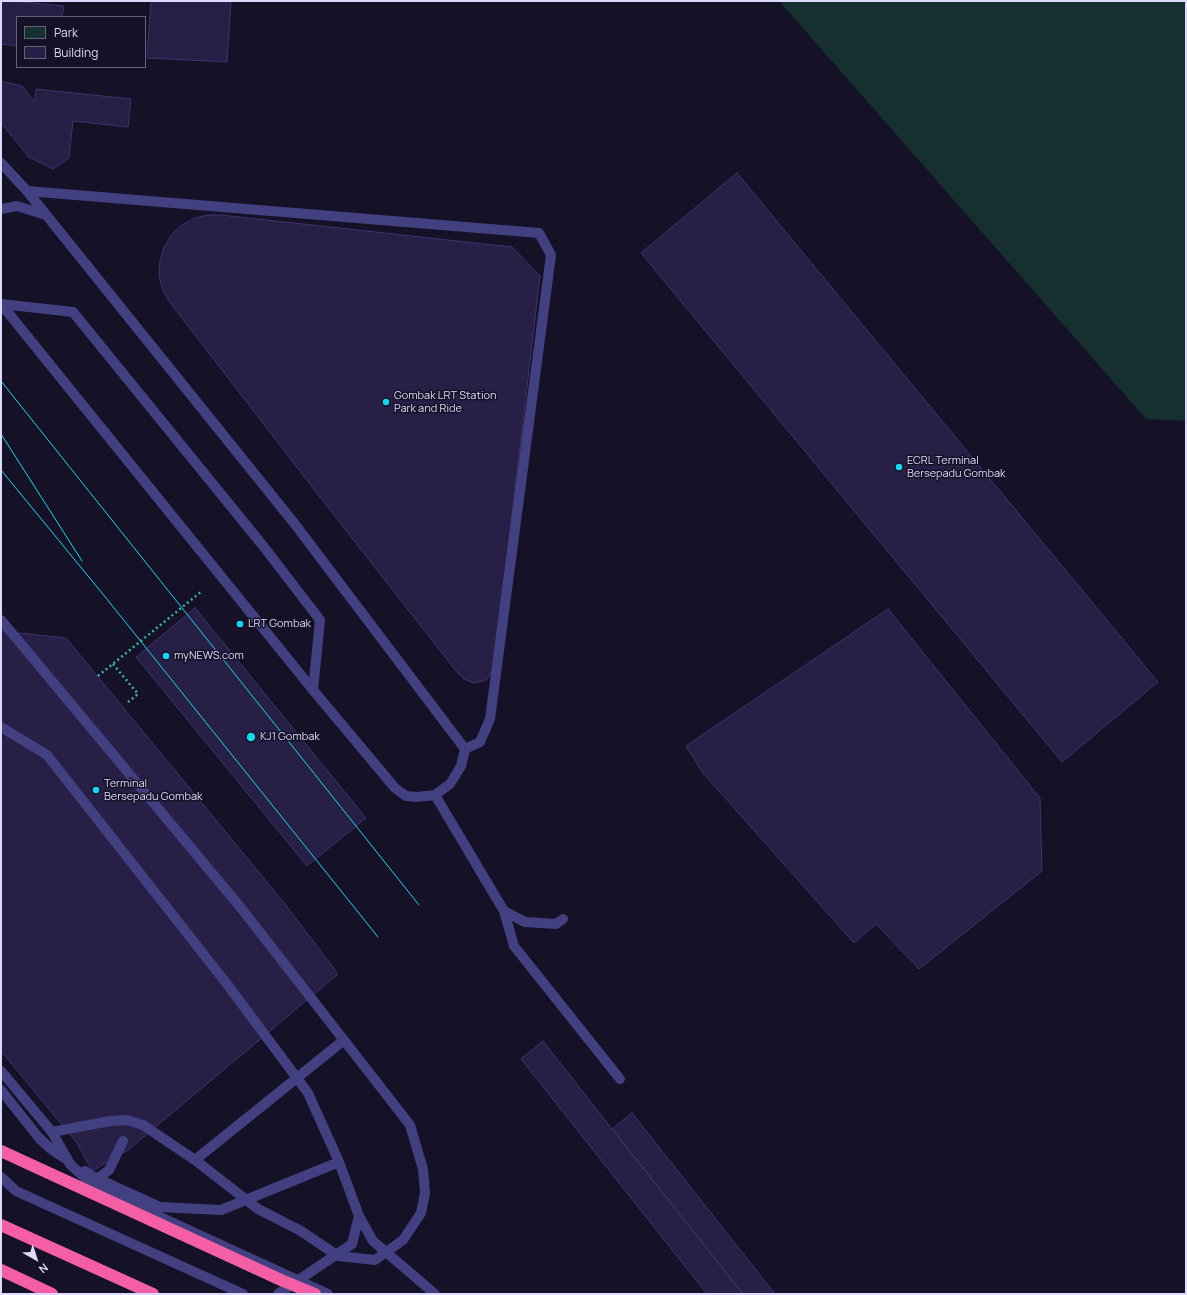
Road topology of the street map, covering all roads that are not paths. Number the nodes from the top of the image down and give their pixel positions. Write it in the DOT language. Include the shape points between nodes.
graph roads {
  1 [pos="1,163"];
  2 [pos="27,191"];
  3 [pos="1,209"];
  4 [pos="46,215"];
  5 [pos="1,304"];
  6 [pos="1,620"];
  7 [pos="313,690"];
  8 [pos="1,727"];
  9 [pos="465,749"];
  10 [pos="434,795"];
  11 [pos="504,911"];
  12 [pos="563,919"];
  13 [pos="344,1040"];
  14 [pos="1,1071"];
  15 [pos="620,1079"];
  16 [pos="1,1090"];
  17 [pos="52,1132"];
  18 [pos="123,1141"];
  19 [pos="1,1151"];
  20 [pos="195,1160"];
  21 [pos="339,1162"];
  22 [pos="1,1177"];
  23 [pos="77,1185"];
  24 [pos="359,1216"];
  25 [pos="1,1225"];
  26 [pos="1,1270"];
  27 [pos="314,1291"];
  28 [pos="52,1294"];
  29 [pos="152,1294"];
  30 [pos="243,1294"];
  31 [pos="278,1294"];
  32 [pos="328,1294"];
  33 [pos="435,1294"];
  1 -- 2 [label="lane"];
  2 -- 4 [label="lane"];
  2 -- 9 [label="lane" via="539,233 551,255 490,719 480,742"];
  3 -- 4 [label="lane" via="17,206"];
  4 -- 9 [label="lane" via="294,523"];
  5 -- 7 [label="lane"];
  5 -- 7 [label="lane" via="73,312 259,540 320,620"];
  6 -- 13 [label="lane" via="241,908"];
  7 -- 10 [label="lane" via="395,788 406,796"];
  8 -- 21 [label="lane" via="47,755 222,978 308,1094"];
  9 -- 10 [label="lane" via="461,766 450,784"];
  10 -- 11 [label="lane"];
  11 -- 12 [label="lane" via="525,922 556,924"];
  11 -- 15 [label="lane" via="514,946"];
  13 -- 20 [label="lane"];
  13 -- 20 [label="lane" via="410,1125 422,1169 425,1194 421,1213 403,1240 374,1260 338,1256 301,1231 258,1209"];
  14 -- 17 [label="lane"];
  16 -- 21 [label="lane" via="39,1138 51,1149 92,1176 160,1207 221,1210"];
  17 -- 20 [label="lane" via="127,1120 143,1126"];
  17 -- 27 [label="lane" via="70,1164 89,1182 285,1274"];
  18 -- 23 [label="lane" via="109,1170 90,1185"];
  19 -- 23 [label="highway"];
  21 -- 24 [label="lane"];
  22 -- 30 [label="lane" via="16,1191"];
  23 -- 27 [label="highway" via="281,1280"];
  24 -- 31 [label="lane" via="352,1244"];
  24 -- 33 [label="lane" via="373,1241"];
  25 -- 29 [label="highway"];
  26 -- 28 [label="highway"];
  27 -- 32 [label="lane"];
}
